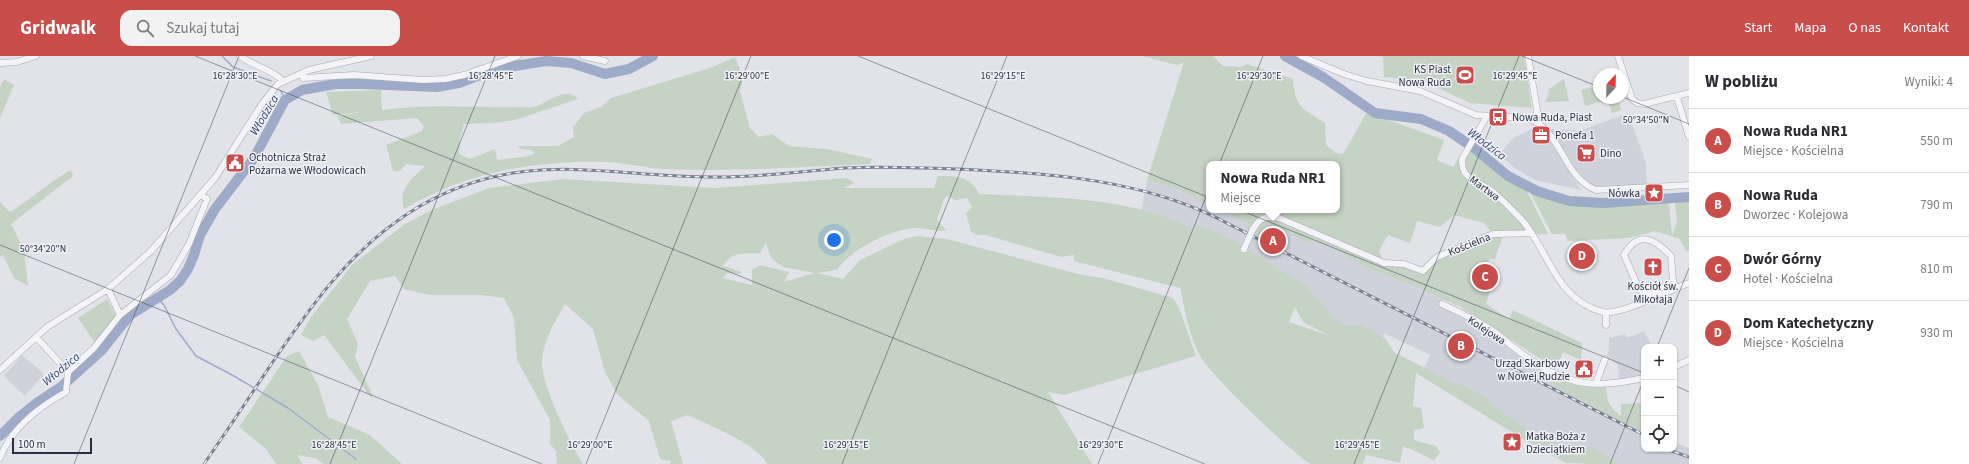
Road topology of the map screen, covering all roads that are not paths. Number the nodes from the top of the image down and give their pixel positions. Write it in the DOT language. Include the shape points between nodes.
graph roads {
  1 [pos="36,56"];
  2 [pos="240,56"];
  3 [pos="371,56"];
  4 [pos="518,56"];
  5 [pos="583,56"];
  6 [pos="1301,56"];
  7 [pos="1528,56"];
  8 [pos="1618,56"];
  9 [pos="605,61"];
  10 [pos="0,63"];
  11 [pos="302,78"];
  12 [pos="283,81"];
  13 [pos="1689,93"];
  14 [pos="1677,97"];
  15 [pos="1487,116"];
  16 [pos="1534,121"];
  17 [pos="1689,137"];
  18 [pos="1689,185"];
  19 [pos="201,195"];
  20 [pos="1531,233"];
  21 [pos="1244,249"];
  22 [pos="1673,282"];
  23 [pos="1689,283"];
  24 [pos="1676,288"];
  25 [pos="108,289"];
  26 [pos="1442,304"];
  27 [pos="1606,313"];
  28 [pos="120,316"];
  29 [pos="1606,325"];
  30 [pos="36,337"];
  31 [pos="1605,359"];
  32 [pos="1689,360"];
  33 [pos="1677,366"];
  34 [pos="0,370"];
  35 [pos="68,374"];
  36 [pos="1641,379"];
  37 [pos="1596,383"];
  38 [pos="0,458"];
  1 -- 10 [label="street" via="17,62"];
  2 -- 12 [label="street"];
  3 -- 11 [label="street"];
  4 -- 11 [label="street" via="445,79 354,75"];
  5 -- 9 [label="street"];
  6 -- 15 [label="street" via="1344,74 1420,91 1476,115"];
  7 -- 16 [label="street" via="1537,110"];
  8 -- 14 [label="street" via="1632,99 1637,103 1644,104"];
  11 -- 12 [label="street"];
  12 -- 19 [label="street" via="262,104"];
  13 -- 14 [label="street"];
  14 -- 17 [label="street"];
  15 -- 16 [label="street" via="1527,118"];
  15 -- 20 [label="street, Martwa" via="1465,153 1462,166 1465,173 1501,199"];
  16 -- 18 [label="street" via="1547,131 1577,178 1586,186 1596,190"];
  19 -- 25 [label="street" via="151,250"];
  19 -- 28 [label="street" via="208,199 190,244 171,275"];
  20 -- 21 [label="street, Kościelna, bridge" via="1493,234 1437,257 1423,271 1404,264 1384,263 1269,216 1256,223"];
  20 -- 27 [label="street" via="1559,281 1580,300"];
  22 -- 22 [label="street" via="1672,256 1660,245 1647,239 1638,239 1628,247 1624,255 1639,289 1645,294 1651,294"];
  22 -- 24 [label="street"];
  23 -- 24 [label="street"];
  24 -- 27 [label="street"];
  25 -- 28 [label="street"];
  25 -- 30 [label="street" via="57,320"];
  26 -- 37 [label="street, Kolejowa" via="1488,328 1524,355 1557,374 1572,380"];
  27 -- 29 [label="street"];
  28 -- 35 [label="street" via="94,348"];
  30 -- 34 [label="street"];
  30 -- 35 [label="street"];
  31 -- 37 [label="street"];
  32 -- 33 [label="street"];
  35 -- 38 [label="street" via="66,392 42,407 16,431"];
  36 -- 37 [label="street, Kolejowa" via="1611,384"];
}
